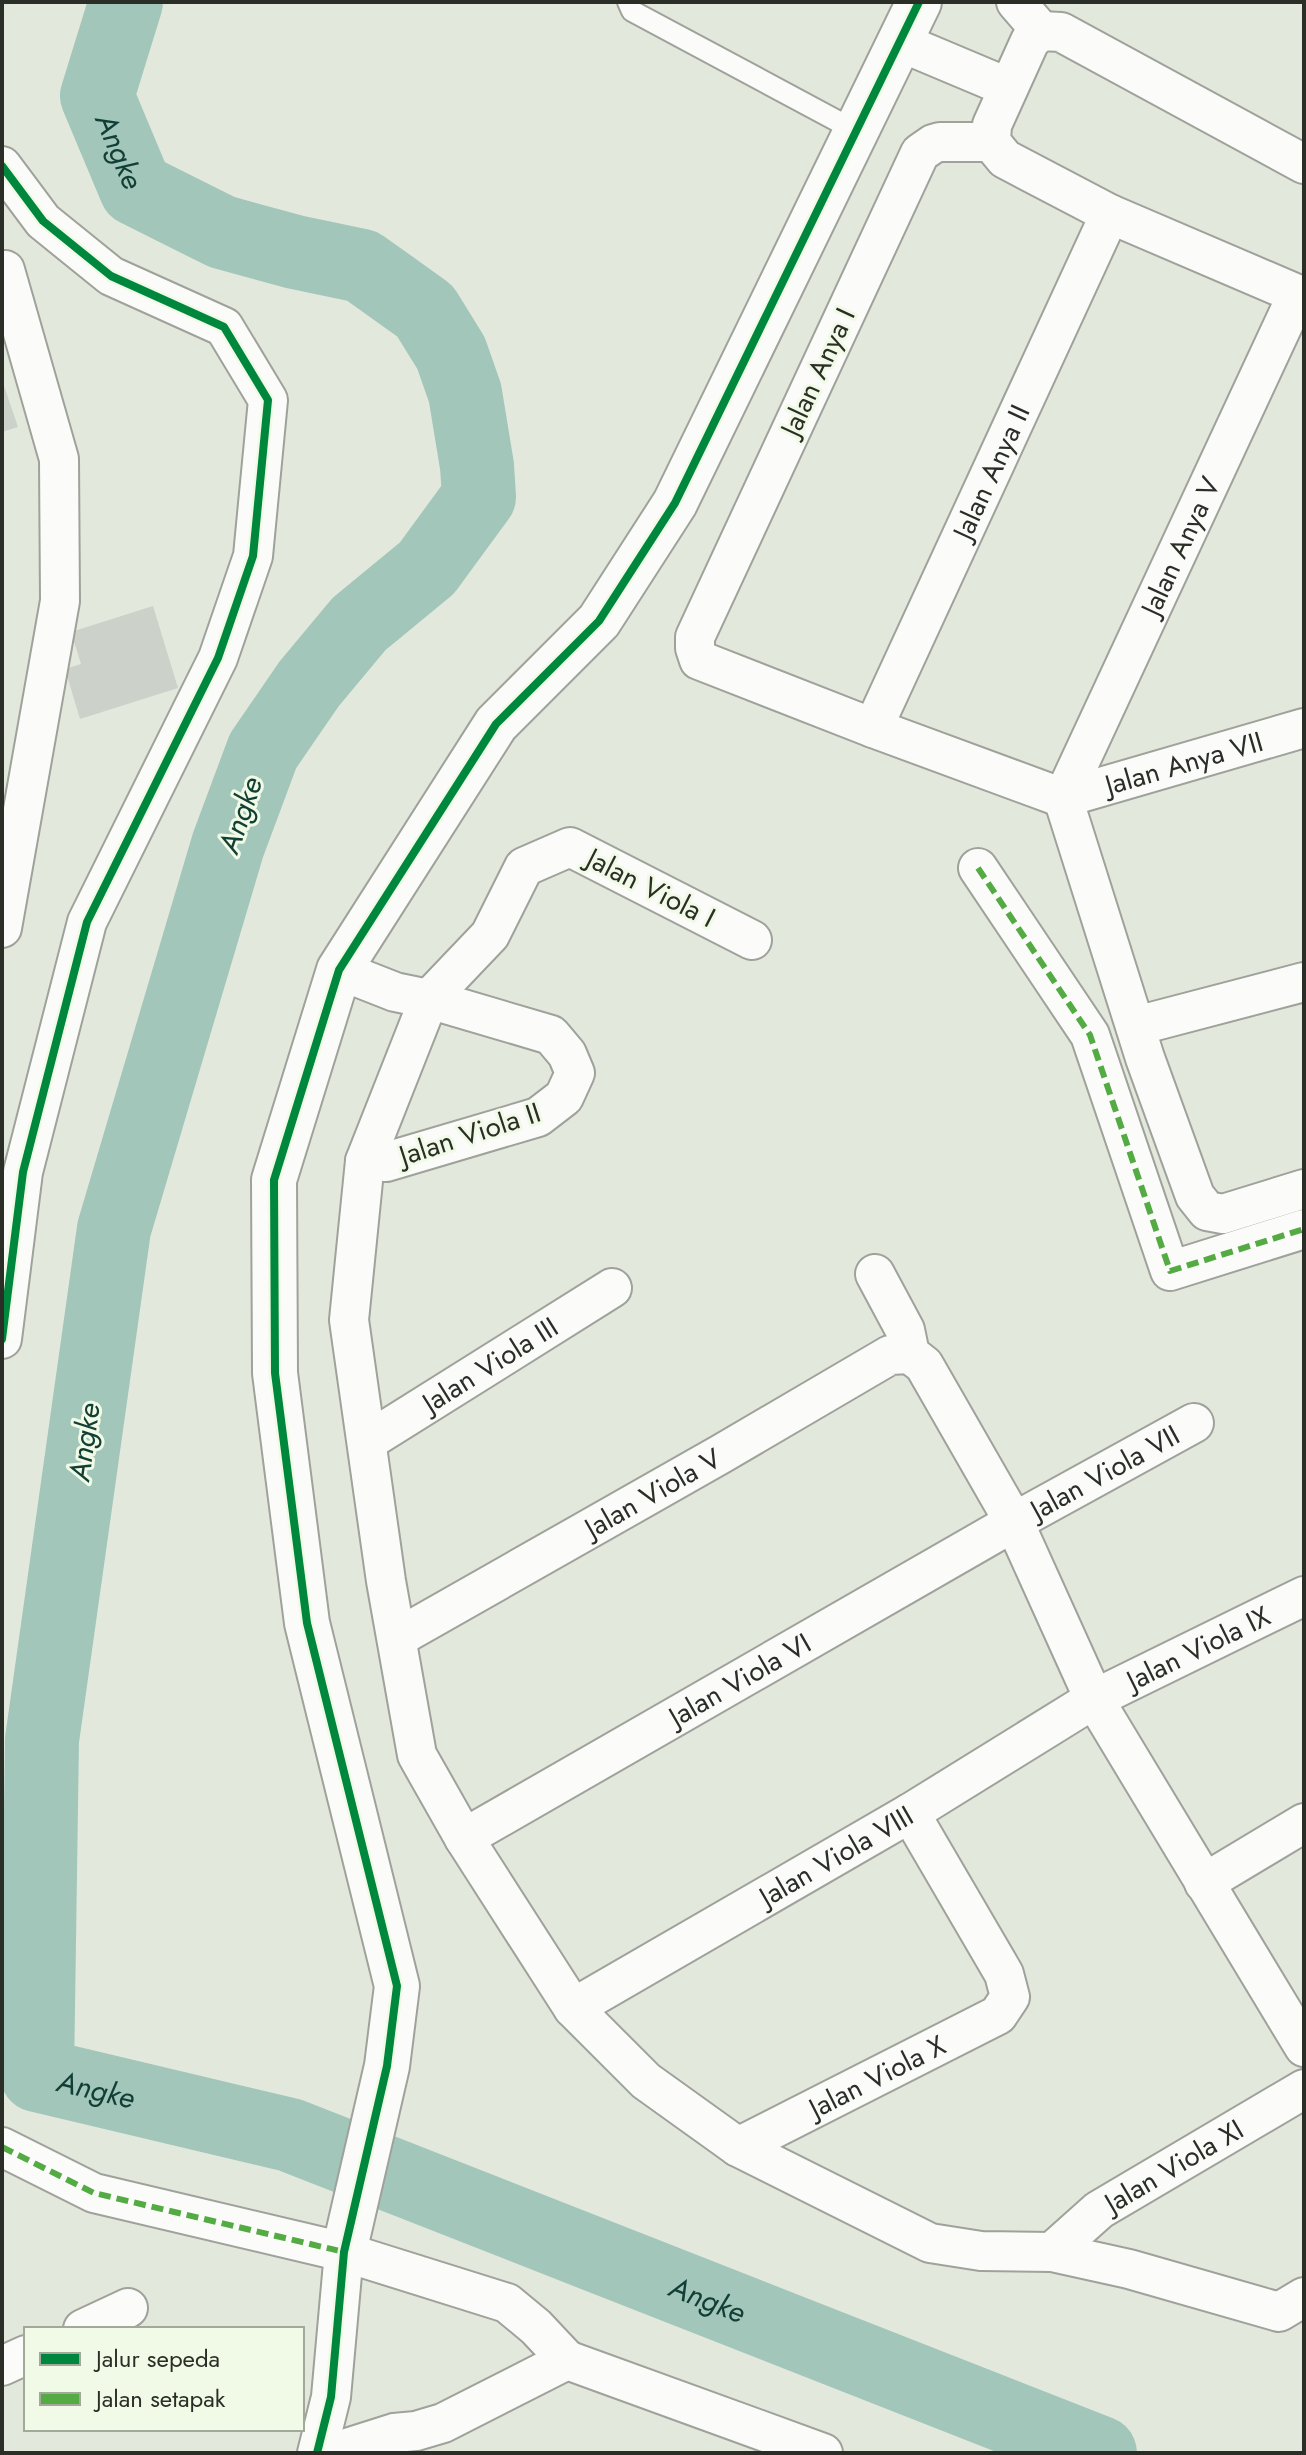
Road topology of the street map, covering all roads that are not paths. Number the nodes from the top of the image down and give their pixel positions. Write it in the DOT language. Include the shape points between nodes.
graph roads {
  1 [pos="628,2"];
  2 [pos="919,2"];
  3 [pos="1016,2"];
  4 [pos="1041,31"];
  5 [pos="900,42"];
  6 [pos="1007,87"];
  7 [pos="856,131"];
  8 [pos="991,142"];
  9 [pos="1304,164"];
  10 [pos="2,166"];
  11 [pos="1110,214"];
  12 [pos="2,270"];
  13 [pos="1300,296"];
  14 [pos="873,728"];
  15 [pos="1304,728"];
  16 [pos="1063,798"];
  17 [pos="978,868"];
  18 [pos="2,928"];
  19 [pos="752,940"];
  20 [pos="339,970"];
  21 [pos="1304,982"];
  22 [pos="429,999"];
  23 [pos="1136,1026"];
  24 [pos="365,1161"];
  25 [pos="1304,1189"];
  26 [pos="1304,1229"];
  27 [pos="875,1274"];
  28 [pos="612,1288"];
  29 [pos="2,1339"];
  30 [pos="910,1354"];
  31 [pos="1194,1423"];
  32 [pos="368,1441"];
  33 [pos="1014,1522"];
  34 [pos="1304,1596"];
  35 [pos="397,1638"];
  36 [pos="1094,1699"];
  37 [pos="910,1813"];
  38 [pos="1304,1823"];
  39 [pos="464,1838"];
  40 [pos="1204,1883"];
  41 [pos="573,2008"];
  42 [pos="1304,2047"];
  43 [pos="1304,2089"];
  44 [pos="2,2147"];
  45 [pos="738,2147"];
  46 [pos="346,2241"];
  47 [pos="1052,2252"];
  48 [pos="1304,2297"];
  49 [pos="128,2308"];
  50 [pos="87,2327"];
  51 [pos="24,2356"];
  52 [pos="567,2360"];
  53 [pos="2,2366"];
  54 [pos="317,2453"];
  55 [pos="331,2453"];
  56 [pos="823,2453"];
  1 -- 7 [label="lane" via="632,11"];
  2 -- 5 [label="street"];
  3 -- 4 [label="street"];
  4 -- 6 [label="street" via="1030,41"];
  4 -- 9 [label="street" via="1061,32"];
  5 -- 6 [label="street"];
  5 -- 7 [label="street"];
  6 -- 8 [label="street"];
  7 -- 20 [label="street" via="675,503 599,621 496,724"];
  8 -- 11 [label="street" via="1005,159"];
  8 -- 14 [label="street, Jalan Anya I" via="940,142 920,153 695,637 699,660"];
  10 -- 29 [label="street" via="43,221 111,276 224,327 268,400 253,556 218,658 87,922 23,1172"];
  11 -- 13 [label="street"];
  11 -- 14 [label="street, Jalan Anya II"];
  12 -- 18 [label="street" via="59,459 60,601"];
  13 -- 16 [label="street, Jalan Anya V"];
  14 -- 16 [label="street"];
  15 -- 16 [label="street, Jalan Anya VII"];
  16 -- 23 [label="street"];
  17 -- 26 [label="street" via="1090,1035 1170,1271"];
  19 -- 22 [label="street, Jalan Viola I" via="570,847 524,867 490,935"];
  20 -- 22 [label="street"];
  20 -- 46 [label="street" via="274,1180 275,1373 307,1623 397,1986 387,2066"];
  21 -- 23 [label="street"];
  22 -- 24 [label="street"];
  22 -- 24 [label="street, Jalan Viola II" via="551,1035 575,1073 564,1097 538,1117 386,1162"];
  23 -- 25 [label="street" via="1195,1196 1207,1211 1223,1214"];
  24 -- 32 [label="street" via="349,1320"];
  27 -- 30 [label="street" via="905,1330"];
  28 -- 32 [label="street, Jalan Viola III"];
  30 -- 33 [label="street" via="924,1365"];
  30 -- 35 [label="street, Jalan Viola V" via="890,1355"];
  31 -- 33 [label="street, Jalan Viola VII"];
  32 -- 35 [label="street"];
  33 -- 36 [label="street"];
  33 -- 39 [label="street, Jalan Viola VI"];
  34 -- 36 [label="street, Jalan Viola IX"];
  35 -- 39 [label="street" via="417,1755"];
  36 -- 37 [label="street, Jalan Viola VIII"];
  36 -- 40 [label="street"];
  37 -- 41 [label="street, Jalan Viola VIII"];
  37 -- 45 [label="street, Jalan Viola X" via="1004,1974 1010,1997 998,2015"];
  38 -- 40 [label="street"];
  39 -- 41 [label="street"];
  40 -- 42 [label="street"];
  41 -- 45 [label="street" via="646,2081"];
  43 -- 47 [label="street, Jalan Viola XI" via="1099,2210"];
  44 -- 46 [label="street" via="94,2193"];
  45 -- 47 [label="street" via="930,2243 981,2251"];
  46 -- 52 [label="street" via="507,2303"];
  46 -- 54 [label="street" via="331,2397"];
  47 -- 48 [label="street" via="1279,2312"];
  49 -- 50 [label="street"];
  51 -- 53 [label="street"];
  52 -- 55 [label="street" via="443,2423"];
  52 -- 56 [label="street"];
}
